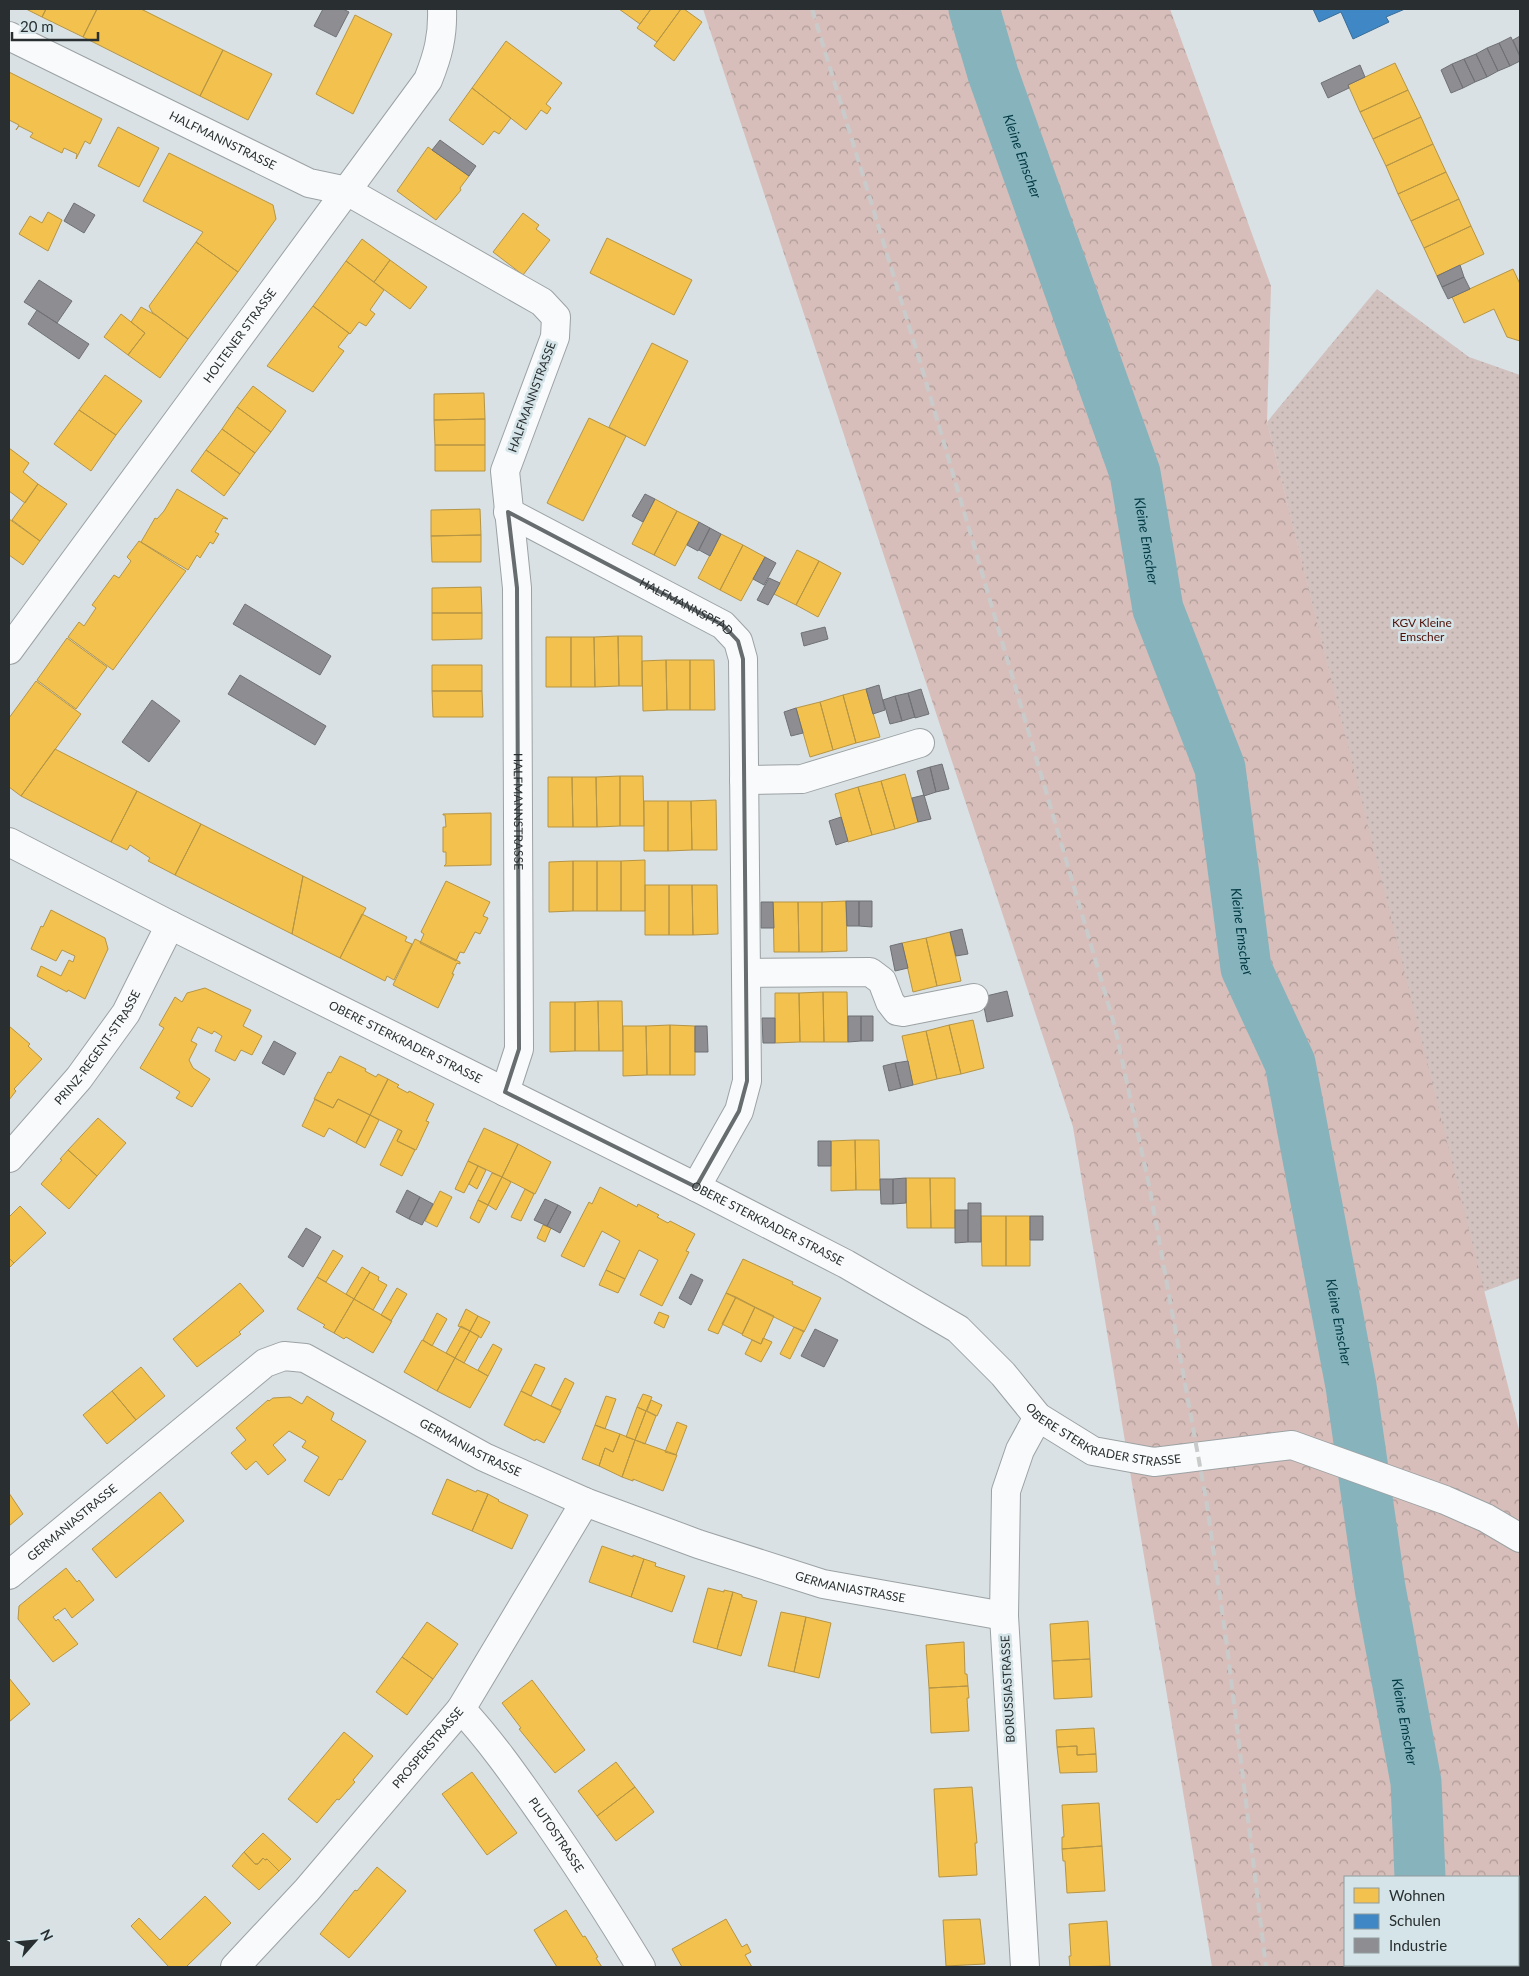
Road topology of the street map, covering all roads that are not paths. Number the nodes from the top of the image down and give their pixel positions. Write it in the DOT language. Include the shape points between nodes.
graph roads {
  1 [pos="442,9"];
  2 [pos="9,36"];
  3 [pos="347,191"];
  4 [pos="508,512"];
  5 [pos="9,650"];
  6 [pos="920,743"];
  7 [pos="744,780"];
  8 [pos="9,842"];
  9 [pos="170,925"];
  10 [pos="746,973"];
  11 [pos="974,998"];
  12 [pos="505,1092"];
  13 [pos="9,1158"];
  14 [pos="696,1187"];
  15 [pos="1038,1417"];
  16 [pos="585,1502"];
  17 [pos="1520,1538"];
  18 [pos="9,1575"];
  19 [pos="1004,1616"];
  20 [pos="460,1709"];
  21 [pos="235,1967"];
  22 [pos="641,1967"];
  23 [pos="1025,1967"];
  1 -- 3 [label="street, HOLTENER STRASSE" via="439,52 428,80"];
  2 -- 3 [label="street, HALFMANNSTRASSE" via="309,183"];
  3 -- 4 [label="street, HALFMANNSTRASSE" via="542,302 556,317 555,336 505,471"];
  3 -- 5 [label="street, HOLTENER STRASSE"];
  4 -- 7 [label="street, HALFMANNSPFAD" via="723,625 738,641 743,659"];
  4 -- 12 [label="street, HALFMANNSTRASSE" via="517,588 519,1049"];
  6 -- 7 [label="street" via="802,779"];
  7 -- 10 [label="street, HALFMANNSPFAD"];
  8 -- 9 [label="street, OBERE STERKRADER STRASSE"];
  9 -- 12 [label="street, OBERE STERKRADER STRASSE"];
  9 -- 13 [label="street, PRINZ-REGENT-STRASSE" via="126,1013 79,1078"];
  10 -- 11 [label="street" via="870,972 882,981 897,1011 903,1012"];
  10 -- 14 [label="street, HALFMANNSPFAD" via="747,1081 739,1111"];
  12 -- 14 [label="street, OBERE STERKRADER STRASSE"];
  14 -- 15 [label="street, OBERE STERKRADER STRASSE" via="846,1264 958,1329 1003,1374"];
  15 -- 17 [label="street, OBERE STERKRADER STRASSE" via="1094,1451 1154,1462 1292,1445 1445,1500"];
  15 -- 19 [label="street, BORUSSIASTRASSE" via="1020,1450 1006,1492"];
  16 -- 18 [label="street, GERMANIASTRASSE" via="484,1457 305,1358 284,1356 265,1363"];
  16 -- 19 [label="street, GERMANIASTRASSE" via="698,1544 823,1584"];
  16 -- 20 [label="street, PROSPERSTRASSE"];
  19 -- 23 [label="street, BORUSSIASTRASSE"];
  20 -- 21 [label="street, PROSPERSTRASSE" via="307,1890"];
  20 -- 22 [label="street, PLUTOSTRASSE" via="526,1791 591,1885"];
}
